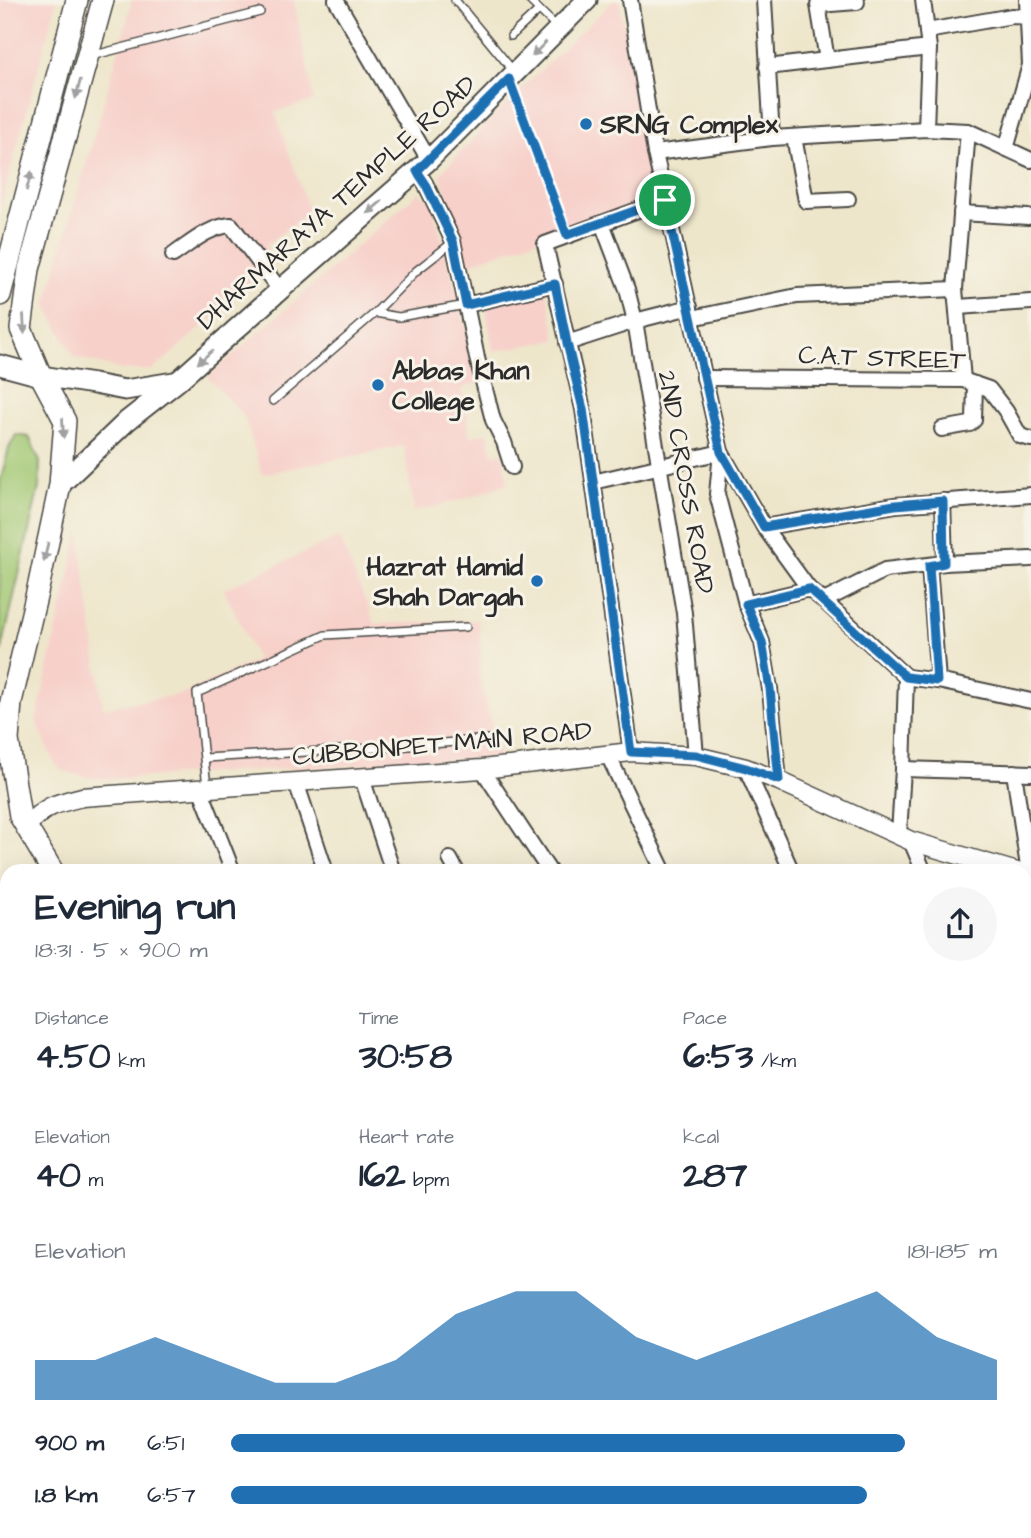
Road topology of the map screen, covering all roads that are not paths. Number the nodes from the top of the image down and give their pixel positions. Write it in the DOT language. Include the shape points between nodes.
graph roads {
  1 [pos="77,0"];
  2 [pos="103,0"];
  3 [pos="336,0"];
  4 [pos="455,0"];
  5 [pos="529,0"];
  6 [pos="587,0"];
  7 [pos="630,0"];
  8 [pos="764,0"];
  9 [pos="923,0"];
  10 [pos="1027,0"];
  11 [pos="834,2"];
  12 [pos="857,2"];
  13 [pos="539,10"];
  14 [pos="260,12"];
  15 [pos="1029,17"];
  16 [pos="559,29"];
  17 [pos="927,31"];
  18 [pos="511,36"];
  19 [pos="929,48"];
  20 [pos="87,57"];
  21 [pos="827,60"];
  22 [pos="767,67"];
  23 [pos="512,76"];
  24 [pos="926,129"];
  25 [pos="968,131"];
  26 [pos="794,137"];
  27 [pos="772,138"];
  28 [pos="1006,149"];
  29 [pos="655,153"];
  30 [pos="1031,160"];
  31 [pos="423,166"];
  32 [pos="848,199"];
  33 [pos="665,200"];
  34 [pos="961,213"];
  35 [pos="1028,217"];
  36 [pos="602,223"];
  37 [pos="567,235"];
  38 [pos="453,241"];
  39 [pos="173,255"];
  40 [pos="555,284"];
  41 [pos="954,289"];
  42 [pos="279,290"];
  43 [pos="0,295"];
  44 [pos="1031,302"];
  45 [pos="466,305"];
  46 [pos="958,307"];
  47 [pos="375,313"];
  48 [pos="691,313"];
  49 [pos="635,321"];
  50 [pos="567,343"];
  51 [pos="0,365"];
  52 [pos="41,376"];
  53 [pos="704,378"];
  54 [pos="178,381"];
  55 [pos="969,382"];
  56 [pos="273,401"];
  57 [pos="942,429"];
  58 [pos="1031,439"];
  59 [pos="721,452"];
  60 [pos="660,466"];
  61 [pos="512,467"];
  62 [pos="593,482"];
  63 [pos="60,485"];
  64 [pos="1031,495"];
  65 [pos="943,501"];
  66 [pos="764,527"];
  67 [pos="1031,559"];
  68 [pos="944,563"];
  69 [pos="929,566"];
  70 [pos="809,589"];
  71 [pos="824,601"];
  72 [pos="746,604"];
  73 [pos="466,626"];
  74 [pos="906,677"];
  75 [pos="937,681"];
  76 [pos="1031,701"];
  77 [pos="489,739"];
  78 [pos="631,752"];
  79 [pos="608,755"];
  80 [pos="696,755"];
  81 [pos="205,758"];
  82 [pos="746,768"];
  83 [pos="482,769"];
  84 [pos="903,769"];
  85 [pos="1014,772"];
  86 [pos="1031,773"];
  87 [pos="362,778"];
  88 [pos="779,780"];
  89 [pos="296,782"];
  90 [pos="204,788"];
  91 [pos="15,819"];
  92 [pos="905,838"];
  93 [pos="47,864"];
  94 [pos="230,864"];
  95 [pos="323,864"];
  96 [pos="390,864"];
  97 [pos="545,864"];
  98 [pos="660,864"];
  99 [pos="788,864"];
  100 [pos="920,864"];
  101 [pos="992,864"];
  102 [pos="1025,864"];
  43 -- 1 [label="main road, one-way"];
  2 -- 20 [label="main road"];
  3 -- 31 [label="street"];
  4 -- 23 [label="lane"];
  5 -- 13 [label="lane"];
  6 -- 16 [label="main road, DHARMARAYA TEMPLE ROAD"];
  7 -- 29 [label="street"];
  8 -- 22 [label="street"];
  9 -- 17 [label="street"];
  10 -- 15 [label="street"];
  11 -- 12 [label="street"];
  11 -- 21 [label="street" via="817,5"];
  13 -- 16 [label="lane"];
  13 -- 18 [label="lane"];
  14 -- 20 [label="lane"];
  15 -- 17 [label="street"];
  15 -- 28 [label="street" via="1030,65"];
  16 -- 23 [label="main road, DHARMARAYA TEMPLE ROAD, one-way"];
  17 -- 19 [label="street"];
  19 -- 21 [label="street"];
  19 -- 24 [label="street"];
  20 -- 52 [label="main road, one-way" via="29,269 21,328"];
  21 -- 22 [label="street"];
  22 -- 27 [label="street"];
  23 -- 31 [label="main road, DHARMARAYA TEMPLE ROAD"];
  23 -- 37 [label="lane"];
  24 -- 25 [label="street"];
  24 -- 26 [label="street"];
  25 -- 28 [label="street"];
  25 -- 34 [label="street"];
  26 -- 27 [label="street"];
  26 -- 32 [label="street" via="806,201"];
  27 -- 29 [label="street"];
  28 -- 30 [label="street"];
  29 -- 33 [label="street"];
  31 -- 38 [label="street" via="425,183"];
  31 -- 42 [label="main road, DHARMARAYA TEMPLE ROAD, one-way"];
  33 -- 36 [label="street"];
  33 -- 48 [label="street"];
  34 -- 35 [label="street"];
  34 -- 41 [label="street"];
  36 -- 37 [label="street"];
  36 -- 49 [label="street, 2ND CROSS ROAD"];
  37 -- 40 [label="street" via="545,244"];
  38 -- 45 [label="street"];
  38 -- 47 [label="lane" via="415,271"];
  39 -- 42 [label="street" via="205,233 231,225"];
  40 -- 45 [label="street"];
  40 -- 50 [label="street"];
  41 -- 46 [label="street"];
  41 -- 48 [label="street" via="797,296"];
  42 -- 54 [label="main road, DHARMARAYA TEMPLE ROAD, one-way"];
  44 -- 46 [label="street"];
  45 -- 47 [label="lane" via="399,317"];
  45 -- 61 [label="street" via="493,420"];
  46 -- 55 [label="street"];
  47 -- 56 [label="lane"];
  48 -- 49 [label="street"];
  48 -- 53 [label="street"];
  49 -- 50 [label="street"];
  49 -- 60 [label="street, 2ND CROSS ROAD"];
  50 -- 62 [label="street" via="583,409"];
  51 -- 52 [label="main road"];
  52 -- 54 [label="main road" via="125,390"];
  52 -- 63 [label="main road, one-way" via="65,421"];
  53 -- 55 [label="street, C.A.T STREET"];
  53 -- 59 [label="street"];
  54 -- 63 [label="main road, DHARMARAYA TEMPLE ROAD" via="127,421"];
  55 -- 57 [label="street" via="974,420"];
  55 -- 58 [label="street, C.A.T STREET" via="989,389 1020,436"];
  59 -- 60 [label="street"];
  59 -- 66 [label="street"];
  59 -- 72 [label="street" via="717,494"];
  60 -- 62 [label="street"];
  60 -- 80 [label="street, 2ND CROSS ROAD" via="684,613"];
  62 -- 78 [label="street"];
  63 -- 91 [label="main road, one-way" via="11,702 8,740"];
  64 -- 65 [label="street"];
  65 -- 66 [label="street"];
  65 -- 68 [label="street"];
  66 -- 70 [label="street"];
  67 -- 68 [label="street"];
  68 -- 69 [label="street"];
  69 -- 71 [label="street" via="885,570"];
  69 -- 75 [label="street"];
  70 -- 71 [label="street"];
  70 -- 72 [label="street"];
  71 -- 74 [label="street"];
  72 -- 88 [label="street" via="762,642"];
  73 -- 81 [label="lane" via="325,635 197,693"];
  74 -- 75 [label="street"];
  74 -- 84 [label="street"];
  75 -- 76 [label="street"];
  77 -- 81 [label="lane"];
  78 -- 79 [label="street, CUBBONPET MAIN ROAD"];
  78 -- 80 [label="street, CUBBONPET MAIN ROAD"];
  79 -- 83 [label="street, CUBBONPET MAIN ROAD"];
  79 -- 98 [label="street"];
  80 -- 82 [label="street, CUBBONPET MAIN ROAD"];
  81 -- 90 [label="lane"];
  82 -- 88 [label="street, CUBBONPET MAIN ROAD"];
  82 -- 99 [label="street"];
  83 -- 87 [label="street, CUBBONPET MAIN ROAD"];
  83 -- 97 [label="street"];
  84 -- 85 [label="street"];
  84 -- 92 [label="street"];
  85 -- 86 [label="street"];
  85 -- 102 [label="street"];
  87 -- 89 [label="street, CUBBONPET MAIN ROAD"];
  87 -- 96 [label="street"];
  88 -- 92 [label="street, CUBBONPET MAIN ROAD"];
  89 -- 90 [label="street, CUBBONPET MAIN ROAD"];
  89 -- 95 [label="street"];
  90 -- 91 [label="street, CUBBONPET MAIN ROAD" via="82,797"];
  90 -- 94 [label="street"];
  91 -- 93 [label="main road"];
  92 -- 100 [label="street"];
  92 -- 101 [label="street, CUBBONPET MAIN ROAD"];
}
